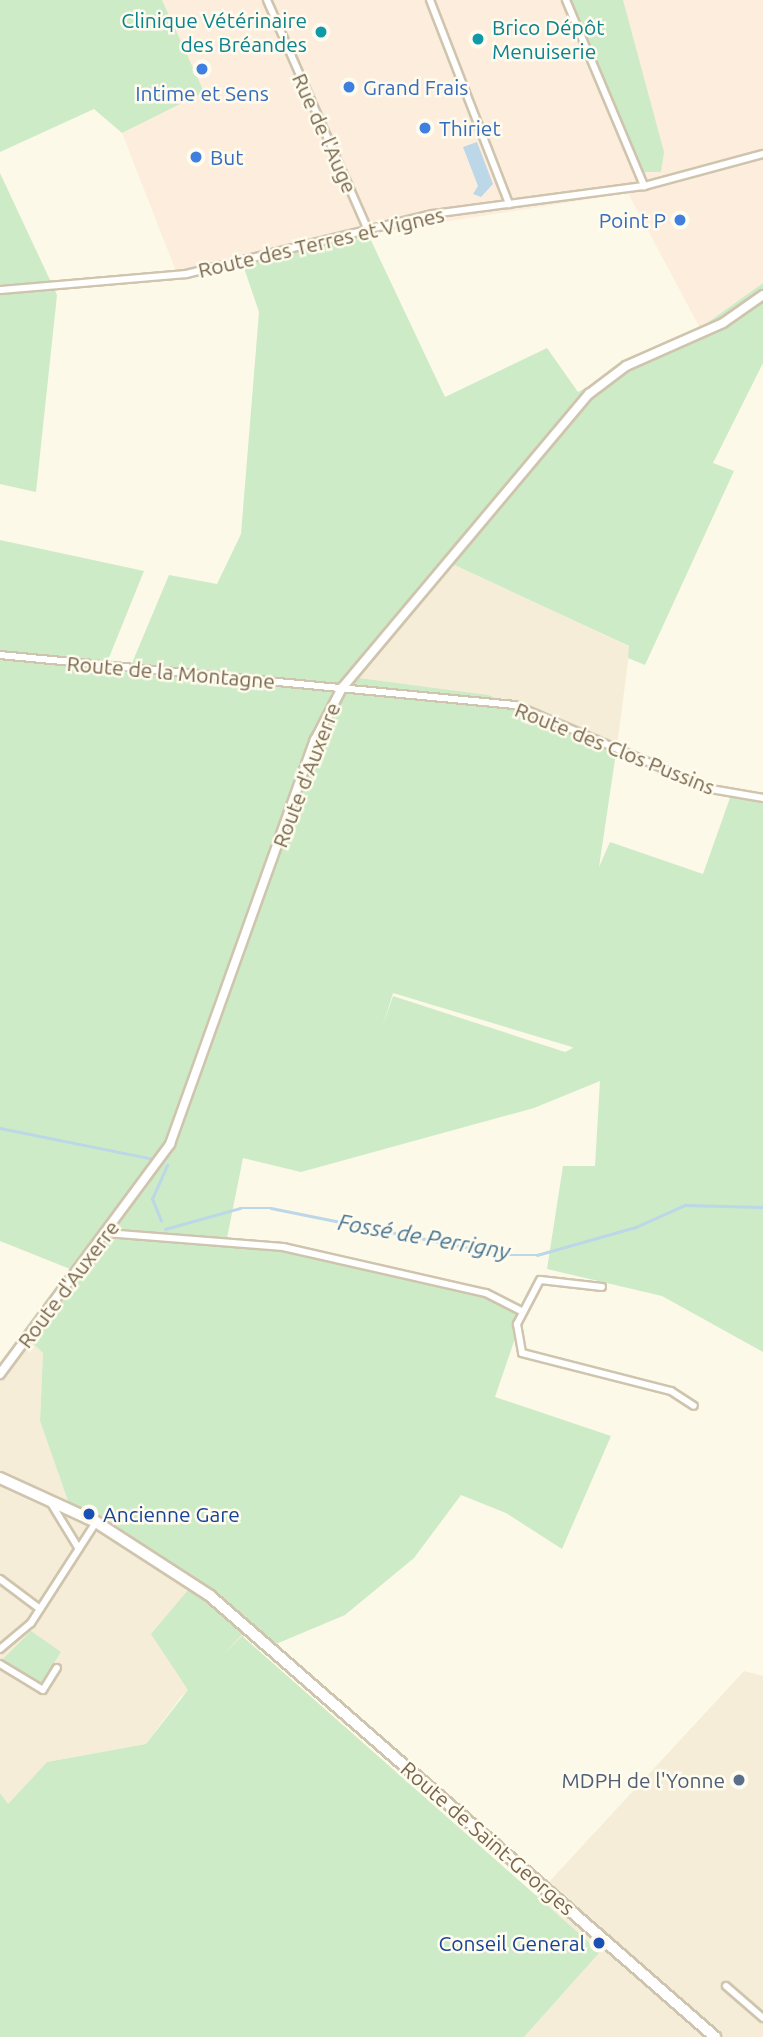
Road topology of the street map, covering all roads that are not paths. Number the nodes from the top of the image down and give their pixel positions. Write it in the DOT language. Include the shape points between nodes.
graph roads {
  1 [pos="267,0"];
  2 [pos="430,0"];
  3 [pos="566,0"];
  4 [pos="763,154"];
  5 [pos="644,186"];
  6 [pos="509,204"];
  7 [pos="367,228"];
  8 [pos="0,290"];
  9 [pos="763,295"];
  10 [pos="0,655"];
  11 [pos="342,688"];
  12 [pos="763,798"];
  13 [pos="106,1233"];
  14 [pos="602,1287"];
  15 [pos="521,1311"];
  16 [pos="0,1374"];
  17 [pos="694,1406"];
  18 [pos="0,1478"];
  19 [pos="49,1500"];
  20 [pos="96,1522"];
  21 [pos="79,1549"];
  22 [pos="0,1579"];
  23 [pos="40,1609"];
  24 [pos="0,1649"];
  25 [pos="1,1668"];
  26 [pos="57,1668"];
  27 [pos="726,1986"];
  28 [pos="763,2018"];
  29 [pos="715,2037"];
  1 -- 7 [label="street, Rue de l'Auge"];
  2 -- 6 [label="street"];
  3 -- 5 [label="street"];
  4 -- 5 [label="street, Route des Terres et Vignes"];
  5 -- 6 [label="street, Route des Terres et Vignes"];
  6 -- 7 [label="street, Route des Terres et Vignes"];
  7 -- 8 [label="street, Route des Terres et Vignes" via="186,274"];
  9 -- 11 [label="street, Route d'Auxerre" via="723,323 626,366 595,388"];
  10 -- 11 [label="street, Route de la Montagne"];
  11 -- 12 [label="street, Route des Clos Pussins" via="515,705 711,789"];
  11 -- 13 [label="street, Route d'Auxerre" via="315,740 176,1133"];
  13 -- 15 [label="street" via="283,1247 486,1293"];
  13 -- 16 [label="street, Route d'Auxerre"];
  14 -- 15 [label="street" via="540,1280"];
  15 -- 17 [label="street" via="518,1346 535,1361 671,1391"];
  18 -- 19 [label="main road, Route de Saint-Georges"];
  19 -- 20 [label="main road, Route de Saint-Georges"];
  19 -- 21 [label="street"];
  20 -- 21 [label="street"];
  20 -- 29 [label="main road, Route de Saint-Georges" via="158,1558 261,1639"];
  21 -- 23 [label="street"];
  22 -- 23 [label="street"];
  23 -- 24 [label="street"];
  25 -- 26 [label="street" via="43,1690"];
  27 -- 28 [label="street"];
}
